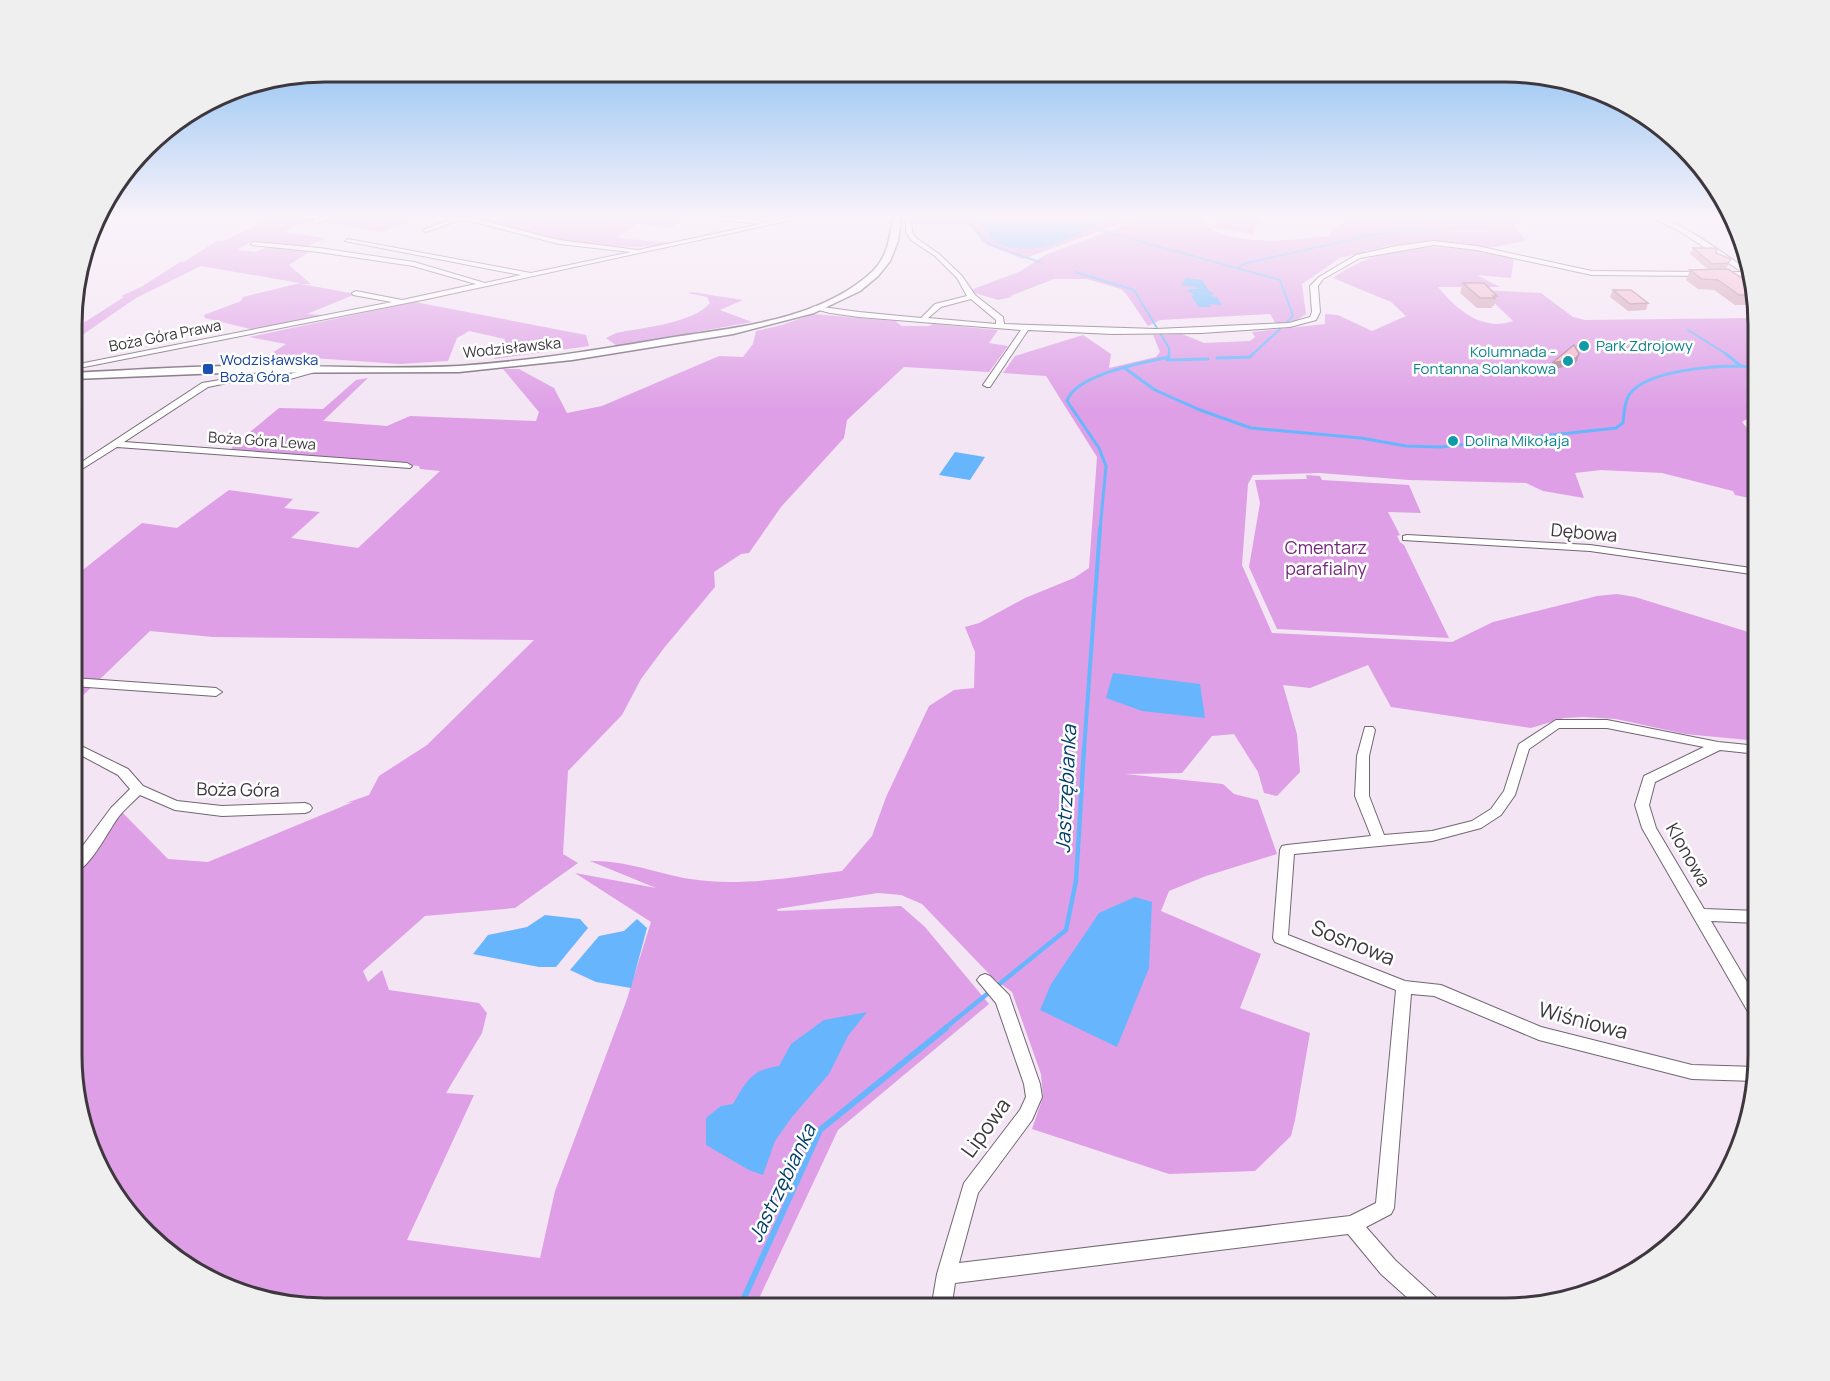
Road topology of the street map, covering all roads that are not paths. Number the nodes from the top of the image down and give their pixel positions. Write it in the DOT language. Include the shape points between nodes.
graph roads {
  1 [pos="474,281"];
  2 [pos="503,281"];
  3 [pos="864,281"];
  4 [pos="962,281"];
  5 [pos="1318,281"];
  6 [pos="486,285"];
  7 [pos="356,293"];
  8 [pos="972,297"];
  9 [pos="403,302"];
  10 [pos="820,306"];
  11 [pos="923,320"];
  12 [pos="1000,326"];
  13 [pos="1026,328"];
  14 [pos="82,365"];
  15 [pos="312,370"];
  16 [pos="82,376"];
  17 [pos="987,385"];
  18 [pos="115,444"];
  19 [pos="82,466"];
  20 [pos="407,466"];
  21 [pos="1407,538"];
  22 [pos="1748,571"];
  23 [pos="82,683"];
  24 [pos="216,692"];
  25 [pos="1369,730"];
  26 [pos="1718,746"];
  27 [pos="1748,749"];
  28 [pos="82,751"];
  29 [pos="138,789"];
  30 [pos="305,808"];
  31 [pos="1379,840"];
  32 [pos="82,858"];
  33 [pos="1701,915"];
  34 [pos="1748,917"];
  35 [pos="985,980"];
  36 [pos="1404,987"];
  37 [pos="1748,996"];
  38 [pos="1747,1074"];
  39 [pos="1352,1225"];
  40 [pos="947,1274"];
  41 [pos="943,1298"];
  42 [pos="1422,1298"];
  1 -- 6 [label="street, Boża Góra Prawa"];
  2 -- 6 [label="street, Boża Góra Prawa"];
  3 -- 10 [label="main road, Wodzisławska"];
  4 -- 8 [label="street"];
  5 -- 13 [label="street" via="1313,289 1315,315 1305,323 1167,331"];
  6 -- 9 [label="street, Boża Góra Prawa"];
  7 -- 9 [label="street, Boża Góra Prawa"];
  8 -- 11 [label="street" via="940,305"];
  8 -- 12 [label="street" via="1000,319"];
  9 -- 14 [label="street, Boża Góra Prawa"];
  10 -- 11 [label="street"];
  10 -- 15 [label="main road, Wodzisławska" via="727,332 557,359 441,370"];
  11 -- 12 [label="street"];
  12 -- 13 [label="street"];
  13 -- 17 [label="street"];
  15 -- 16 [label="main road, Wodzisławska" via="208,369"];
  15 -- 18 [label="street" via="296,376 229,379 205,385"];
  18 -- 19 [label="street"];
  18 -- 20 [label="street, Boża Góra Lewa"];
  21 -- 22 [label="street, Dębowa" via="1590,548"];
  23 -- 24 [label="street"];
  25 -- 31 [label="street" via="1363,756 1362,796"];
  26 -- 27 [label="street, Sosnowa"];
  26 -- 31 [label="street, Sosnowa" via="1607,724 1556,724 1523,747 1510,792 1496,812 1476,825 1432,836"];
  26 -- 33 [label="street, Klonowa" via="1649,778 1642,805 1649,828"];
  28 -- 29 [label="street, Boża Góra" via="123,772"];
  29 -- 30 [label="street, Boża Góra" via="175,805 203,810"];
  29 -- 32 [label="street" via="116,811"];
  31 -- 36 [label="street, Sosnowa" via="1287,850 1280,938"];
  33 -- 34 [label="street"];
  33 -- 37 [label="street, Klonowa"];
  35 -- 40 [label="street, Lipowa" via="1003,1000 1034,1097 1026,1115 970,1189"];
  36 -- 38 [label="street, Wiśniowa" via="1435,990 1539,1033 1692,1072"];
  36 -- 39 [label="street, Sosnowa" via="1385,1208"];
  39 -- 40 [label="street, Sosnowa"];
  39 -- 42 [label="street" via="1388,1267"];
  40 -- 41 [label="street, Lipowa"];
}
